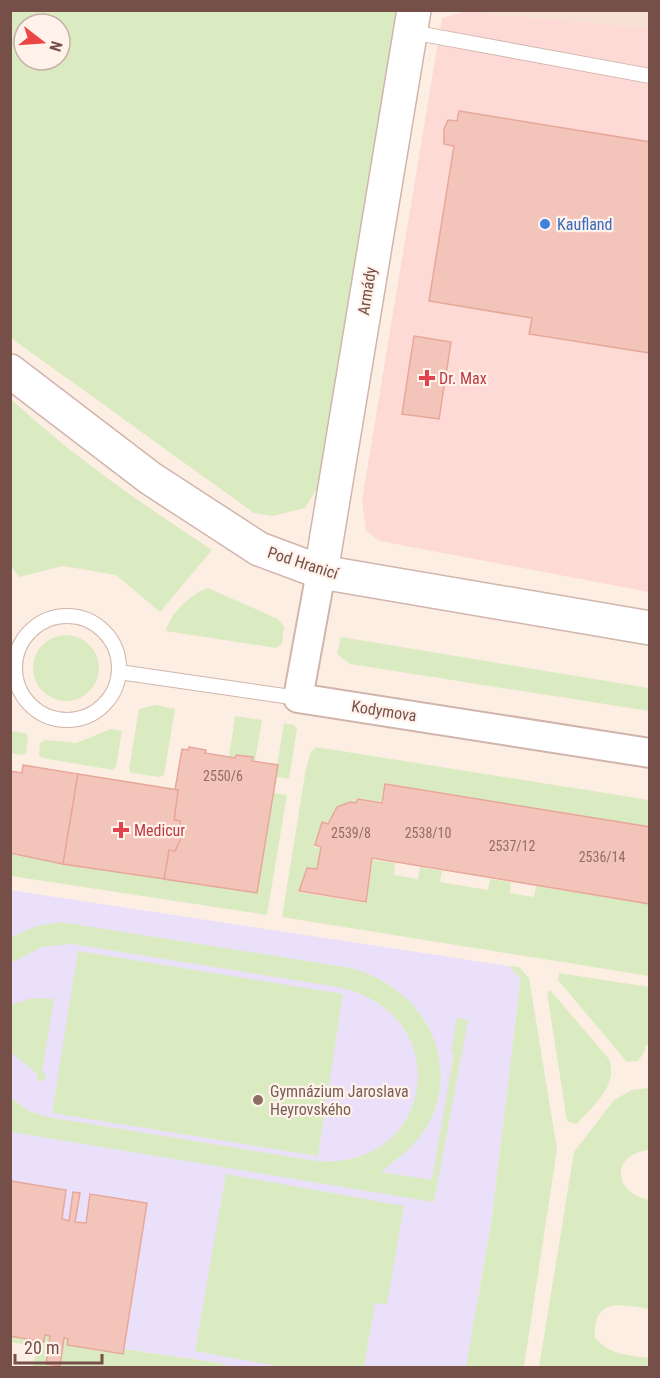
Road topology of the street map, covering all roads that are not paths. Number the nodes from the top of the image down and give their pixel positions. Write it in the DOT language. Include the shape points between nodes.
graph roads {
  1 [pos="413,21"];
  2 [pos="650,76"];
  3 [pos="10,371"];
  4 [pos="321,572"];
  5 [pos="650,628"];
  6 [pos="119,672"];
  7 [pos="298,698"];
  8 [pos="650,753"];
  1 -- 2 [label="lane"];
  1 -- 4 [label="street, Armády"];
  3 -- 4 [label="street, Pod Hranicí" via="150,478 231,532 259,549"];
  4 -- 5 [label="street, Pod Hranicí"];
  4 -- 7 [label="street"];
  6 -- 6 [label="lane" via="117,654 96,625 62,616 44,621 29,632 19,647 15,664 16,681 28,702 47,717 63,720 94,713 115,688"];
  6 -- 7 [label="lane, Kodymova"];
  7 -- 8 [label="street, Kodymova"];
}
